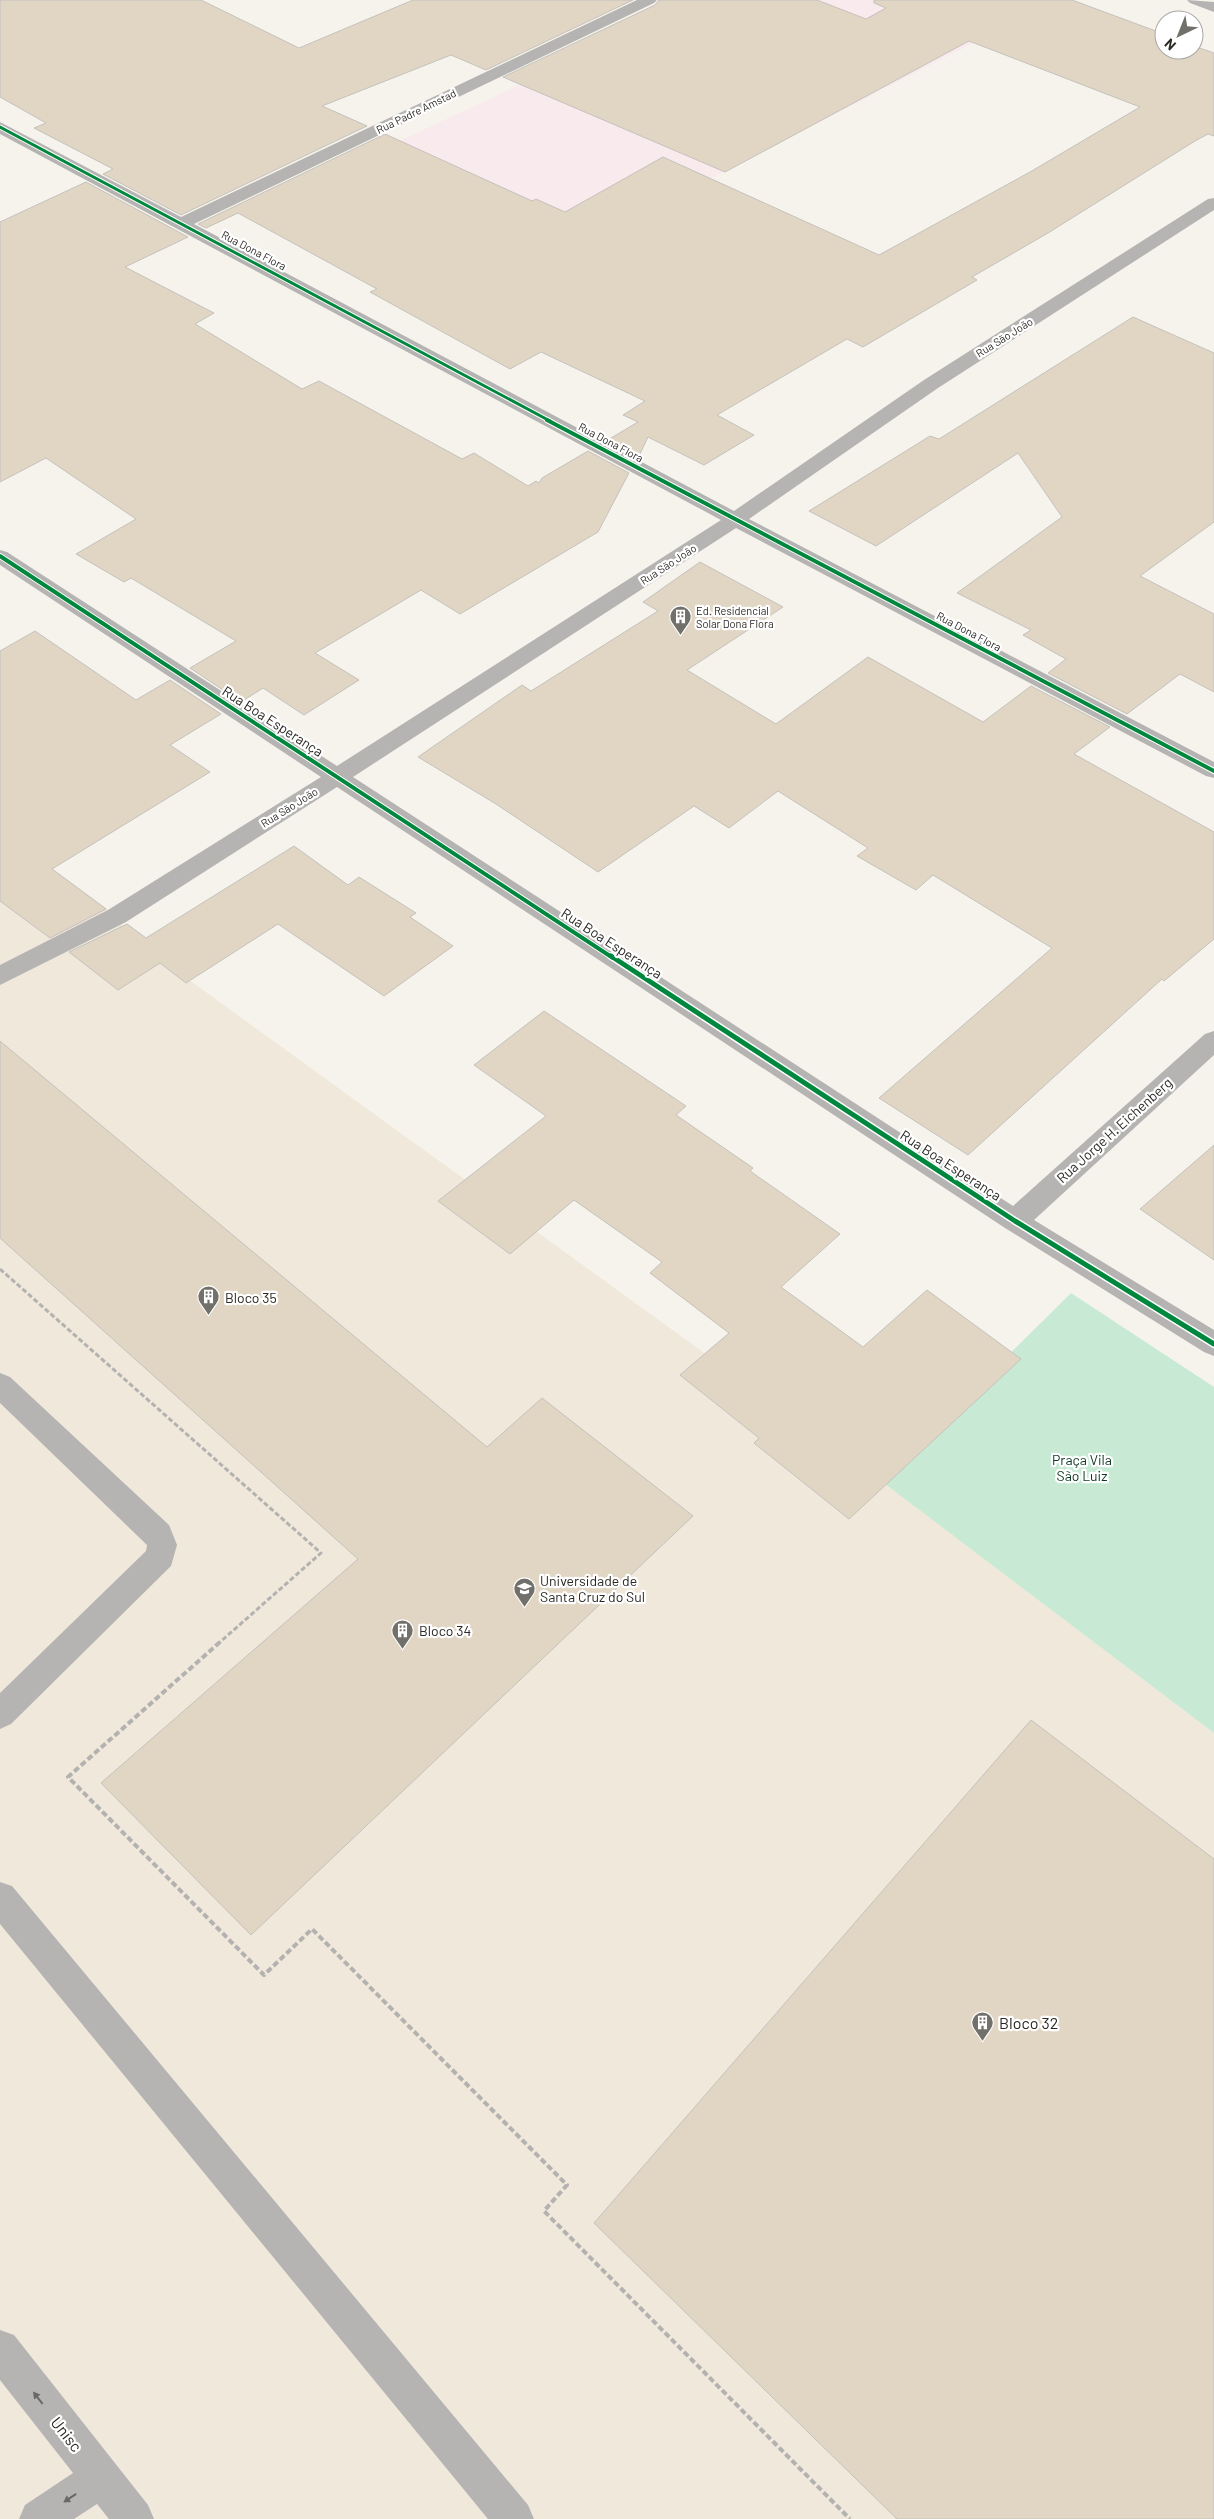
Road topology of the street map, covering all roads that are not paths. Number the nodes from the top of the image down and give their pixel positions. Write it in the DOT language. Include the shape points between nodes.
graph roads {
  1 [pos="649,0"];
  2 [pos="1195,0"];
  3 [pos="1214,7"];
  4 [pos="0,127"];
  5 [pos="1214,203"];
  6 [pos="182,223"];
  7 [pos="735,520"];
  8 [pos="0,556"];
  9 [pos="1214,771"];
  10 [pos="338,776"];
  11 [pos="0,976"];
  12 [pos="1214,1040"];
  13 [pos="1015,1221"];
  14 [pos="1214,1344"];
  15 [pos="0,1385"];
  16 [pos="0,1714"];
  17 [pos="0,1898"];
  18 [pos="0,2349"];
  19 [pos="101,2478"];
  20 [pos="40,2519"];
  21 [pos="134,2519"];
  22 [pos="514,2519"];
  1 -- 6 [label="street, Rua Padre Amstad"];
  2 -- 3 [label="street"];
  4 -- 6 [label="street, Rua Dona Flora"];
  5 -- 7 [label="street, Rua São João" via="931,384"];
  6 -- 7 [label="street, Rua Dona Flora"];
  7 -- 9 [label="street, Rua Dona Flora"];
  7 -- 10 [label="street, Rua São João"];
  8 -- 10 [label="street, Rua Boa Esperança"];
  10 -- 11 [label="street, Rua São João" via="116,916"];
  10 -- 13 [label="street, Rua Boa Esperança"];
  12 -- 13 [label="street, Rua Jorge H. Eichenberg"];
  13 -- 14 [label="street, Rua Boa Esperança"];
  15 -- 16 [label="street" via="158,1534 162,1545 160,1557"];
  17 -- 22 [label="street"];
  19 -- 18 [label="street, Unisc, one-way"];
  19 -- 20 [label="street, one-way"];
  19 -- 21 [label="street, Unisc"];
}
